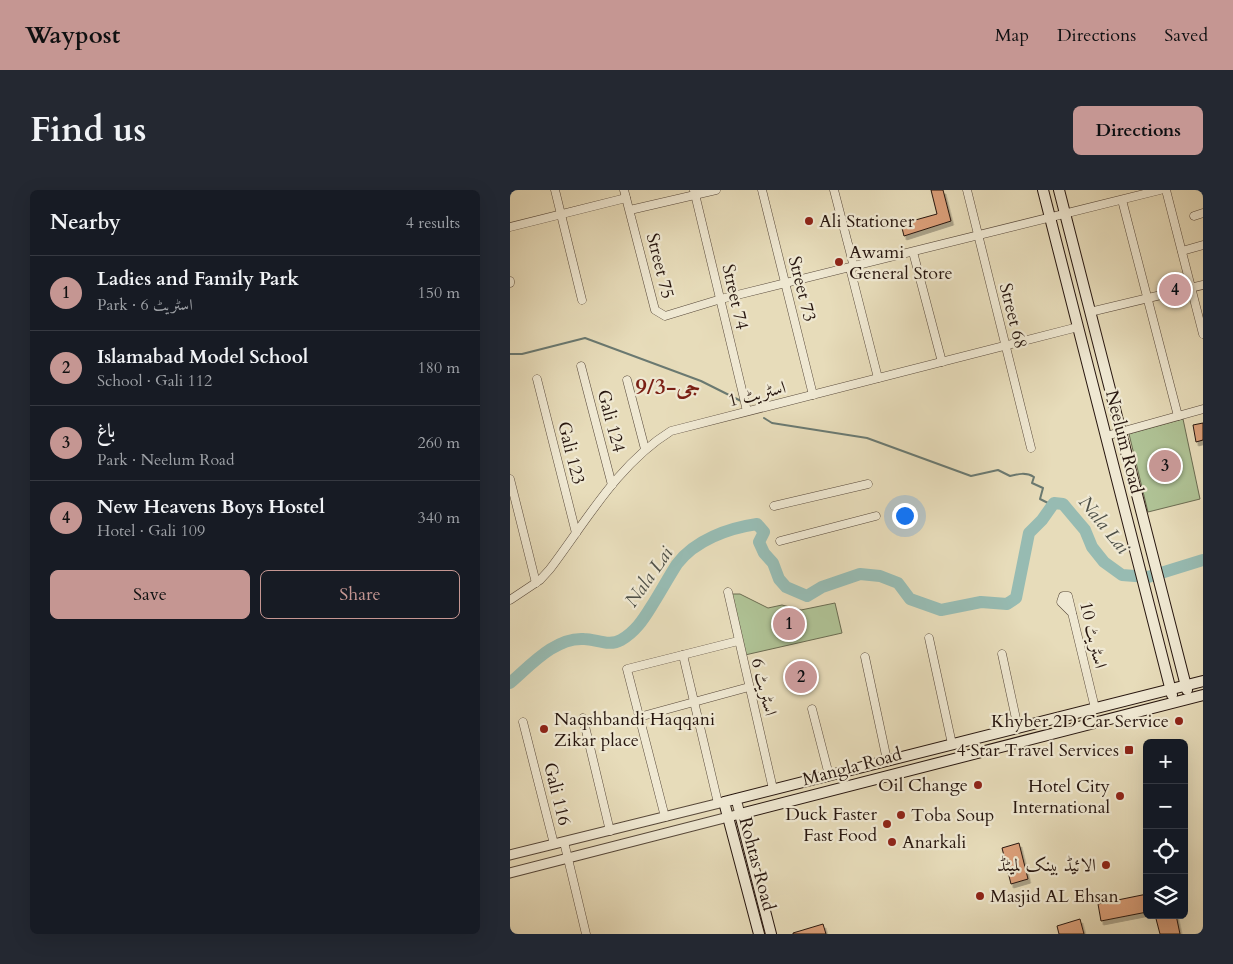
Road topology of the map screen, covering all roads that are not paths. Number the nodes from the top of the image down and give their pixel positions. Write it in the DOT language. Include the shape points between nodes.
graph roads {
  1 [pos="555,190"];
  2 [pos="716,190"];
  3 [pos="762,190"];
  4 [pos="834,190"];
  5 [pos="967,190"];
  6 [pos="1043,190"];
  7 [pos="1059,190"];
  8 [pos="1160,190"];
  9 [pos="1166,190"];
  10 [pos="1140,192"];
  11 [pos="695,193"];
  12 [pos="625,194"];
  13 [pos="1122,200"];
  14 [pos="630,210"];
  15 [pos="1203,213"];
  16 [pos="1064,214"];
  17 [pos="561,215"];
  18 [pos="1194,216"];
  19 [pos="1050,218"];
  20 [pos="510,227"];
  21 [pos="978,235"];
  22 [pos="1203,245"];
  23 [pos="1182,250"];
  24 [pos="913,252"];
  25 [pos="852,268"];
  26 [pos="784,284"];
  27 [pos="1203,285"];
  28 [pos="1191,288"];
  29 [pos="1148,298"];
  30 [pos="721,299"];
  31 [pos="582,300"];
  32 [pos="1090,312"];
  33 [pos="1078,326"];
  34 [pos="1203,334"];
  35 [pos="1005,346"];
  36 [pos="942,362"];
  37 [pos="581,366"];
  38 [pos="878,378"];
  39 [pos="537,379"];
  40 [pos="627,380"];
  41 [pos="813,395"];
  42 [pos="1203,409"];
  43 [pos="747,411"];
  44 [pos="1178,416"];
  45 [pos="1121,430"];
  46 [pos="1106,436"];
  47 [pos="1031,448"];
  48 [pos="645,449"];
  49 [pos="510,479"];
  50 [pos="612,484"];
  51 [pos="868,484"];
  52 [pos="774,506"];
  53 [pos="876,516"];
  54 [pos="576,533"];
  55 [pos="780,541"];
  56 [pos="536,582"];
  57 [pos="728,592"];
  58 [pos="510,600"];
  59 [pos="1072,613"];
  60 [pos="929,638"];
  61 [pos="738,641"];
  62 [pos="1002,654"];
  63 [pos="683,655"];
  64 [pos="865,657"];
  65 [pos="1203,681"];
  66 [pos="1186,685"];
  67 [pos="749,687"];
  68 [pos="1171,690"];
  69 [pos="1203,695"];
  70 [pos="1189,698"];
  71 [pos="1173,702"];
  72 [pos="692,703"];
  73 [pos="1095,708"];
  74 [pos="812,709"];
  75 [pos="638,717"];
  76 [pos="583,718"];
  77 [pos="523,722"];
  78 [pos="1018,728"];
  79 [pos="952,744"];
  80 [pos="887,760"];
  81 [pos="829,775"];
  82 [pos="773,789"];
  83 [pos="736,799"];
  84 [pos="721,803"];
  85 [pos="740,814"];
  86 [pos="665,817"];
  87 [pos="728,817"];
  88 [pos="610,831"];
  89 [pos="564,842"];
  90 [pos="554,844"];
  91 [pos="510,855"];
  92 [pos="568,857"];
  93 [pos="510,873"];
  94 [pos="586,934"];
  95 [pos="759,934"];
  96 [pos="771,934"];
  1 -- 17 [label="street"];
  2 -- 11 [label="street"];
  3 -- 26 [label="street, Street 73"];
  4 -- 25 [label="street"];
  5 -- 21 [label="street, Street 68"];
  6 -- 19 [label="main road, Neelum Road"];
  7 -- 16 [label="main road, Neelum Road"];
  8 -- 10 [label="street, Street 75"];
  9 -- 23 [label="street"];
  10 -- 13 [label="street, Street 75"];
  11 -- 14 [label="street"];
  11 -- 30 [label="street, Street 74"];
  12 -- 14 [label="street, Street 75"];
  12 -- 17 [label="street"];
  13 -- 16 [label="street, Street 75"];
  13 -- 29 [label="street"];
  14 -- 30 [label="street, Street 75" via="655,310 665,316"];
  15 -- 18 [label="street"];
  16 -- 19 [label="street, Street 75"];
  16 -- 32 [label="main road, Neelum Road"];
  17 -- 20 [label="street"];
  17 -- 31 [label="street"];
  19 -- 21 [label="street, Street 75"];
  19 -- 33 [label="main road, Neelum Road"];
  21 -- 24 [label="street, Street 75"];
  21 -- 35 [label="street, Street 68"];
  22 -- 23 [label="street"];
  23 -- 28 [label="street"];
  24 -- 25 [label="street, Street 75"];
  24 -- 36 [label="street"];
  25 -- 26 [label="street, Street 75"];
  25 -- 38 [label="street"];
  26 -- 30 [label="street, Street 75"];
  26 -- 41 [label="street, Street 73"];
  27 -- 28 [label="street"];
  28 -- 29 [label="street"];
  28 -- 34 [label="street"];
  29 -- 32 [label="street"];
  29 -- 44 [label="street"];
  30 -- 43 [label="street, Street 74"];
  32 -- 45 [label="main road, Neelum Road"];
  33 -- 35 [label="street, اسٹریٹ 1"];
  33 -- 46 [label="main road, Neelum Road"];
  35 -- 36 [label="street, اسٹریٹ 1"];
  35 -- 47 [label="street, Street 68"];
  36 -- 38 [label="street, اسٹریٹ 1"];
  37 -- 50 [label="street, Gali 124"];
  38 -- 41 [label="street, اسٹریٹ 1"];
  39 -- 54 [label="street, Gali 123"];
  40 -- 48 [label="street"];
  41 -- 43 [label="street, اسٹریٹ 1"];
  42 -- 44 [label="street"];
  43 -- 48 [label="street, اسٹریٹ 1" via="671,431"];
  44 -- 45 [label="street"];
  45 -- 46 [label="street"];
  45 -- 66 [label="main road, Neelum Road"];
  46 -- 68 [label="main road, Neelum Road"];
  48 -- 50 [label="street, اسٹریٹ 1"];
  49 -- 56 [label="street"];
  50 -- 54 [label="street, اسٹریٹ 1"];
  51 -- 52 [label="street"];
  53 -- 55 [label="street"];
  54 -- 56 [label="street, اسٹریٹ 1" via="550,569"];
  56 -- 58 [label="street, اسٹریٹ 1"];
  57 -- 61 [label="street, اسٹریٹ 6"];
  59 -- 73 [label="street, اسٹریٹ 10" via="1061,602 1063,596 1068,596"];
  60 -- 79 [label="street"];
  61 -- 63 [label="street"];
  61 -- 67 [label="street, اسٹریٹ 6"];
  62 -- 78 [label="street"];
  63 -- 72 [label="street"];
  63 -- 75 [label="street" via="626,671"];
  64 -- 80 [label="street"];
  65 -- 66 [label="main road, Mangla Road"];
  66 -- 68 [label="main road, Mangla Road"];
  66 -- 70 [label="main road, Neelum Road"];
  67 -- 72 [label="street"];
  67 -- 82 [label="street, اسٹریٹ 6"];
  68 -- 71 [label="main road, Neelum Road"];
  68 -- 73 [label="main road, Mangla Road"];
  69 -- 70 [label="main road, Mangla Road"];
  70 -- 71 [label="main road, Mangla Road"];
  71 -- 85 [label="main road, Mangla Road"];
  72 -- 75 [label="street"];
  72 -- 84 [label="street"];
  73 -- 78 [label="main road, Mangla Road"];
  74 -- 81 [label="street"];
  75 -- 86 [label="street"];
  76 -- 88 [label="street"];
  77 -- 90 [label="street, Gali 116"];
  78 -- 79 [label="main road, Mangla Road"];
  79 -- 80 [label="main road, Mangla Road"];
  80 -- 81 [label="main road, Mangla Road"];
  81 -- 82 [label="main road, Mangla Road"];
  82 -- 83 [label="main road, Mangla Road"];
  83 -- 84 [label="main road, Mangla Road"];
  83 -- 85 [label="street"];
  84 -- 86 [label="street, Mangla Road"];
  84 -- 87 [label="main road, Rohtas Road"];
  85 -- 87 [label="street, Mangla Road"];
  85 -- 96 [label="main road, Rohtas Road"];
  86 -- 88 [label="street, Mangla Road"];
  87 -- 92 [label="street, Mangla Road"];
  87 -- 95 [label="main road, Rohtas Road"];
  88 -- 89 [label="street, Mangla Road"];
  89 -- 90 [label="street, Mangla Road"];
  89 -- 92 [label="street"];
  90 -- 91 [label="street, Mangla Road"];
  92 -- 93 [label="street, Mangla Road"];
  92 -- 94 [label="street"];
}
